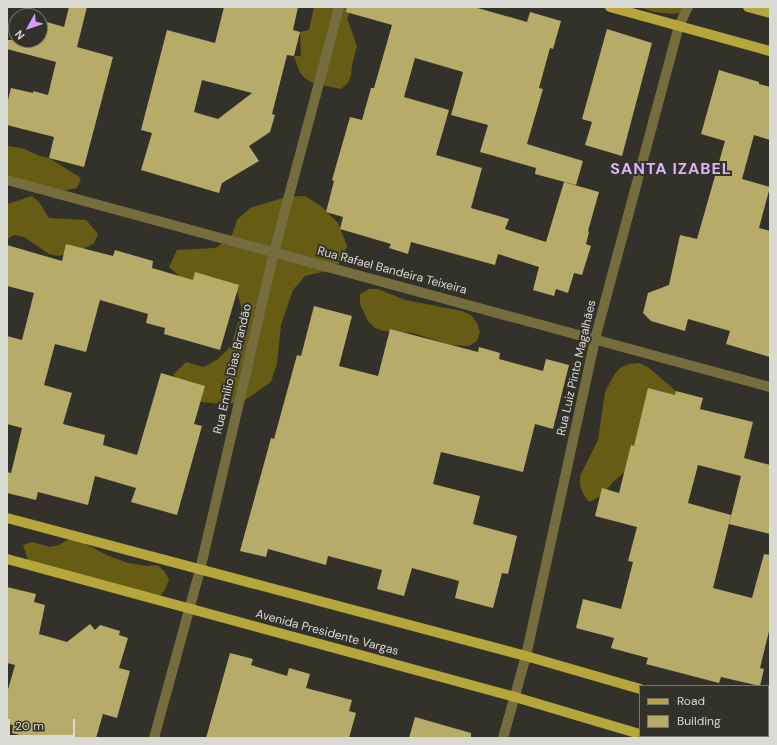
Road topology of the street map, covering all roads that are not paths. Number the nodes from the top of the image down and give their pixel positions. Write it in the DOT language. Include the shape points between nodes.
graph roads {
  1 [pos="339,7"];
  2 [pos="610,7"];
  3 [pos="688,7"];
  4 [pos="748,7"];
  5 [pos="770,13"];
  6 [pos="679,26"];
  7 [pos="770,51"];
  8 [pos="7,180"];
  9 [pos="274,252"];
  10 [pos="595,340"];
  11 [pos="770,387"];
  12 [pos="7,518"];
  13 [pos="7,559"];
  14 [pos="200,570"];
  15 [pos="190,609"];
  16 [pos="526,656"];
  17 [pos="639,689"];
  18 [pos="515,697"];
  19 [pos="639,734"];
  20 [pos="154,738"];
  21 [pos="503,738"];
  1 -- 9 [label="street, Rua Emilio Dias Brandão"];
  2 -- 6 [label="main road"];
  3 -- 6 [label="street, Rua Luiz Pinto Magalhães"];
  4 -- 5 [label="main road"];
  6 -- 7 [label="main road"];
  6 -- 10 [label="street, Rua Luiz Pinto Magalhães"];
  8 -- 9 [label="street, Rua Rafael Bandeira Teixeira"];
  9 -- 10 [label="street, Rua Rafael Bandeira Teixeira"];
  9 -- 14 [label="street, Rua Emilio Dias Brandão"];
  10 -- 11 [label="street, Rua Rafael Bandeira Teixeira"];
  10 -- 16 [label="street, Rua Luiz Pinto Magalhães"];
  12 -- 14 [label="main road"];
  13 -- 15 [label="main road, Avenida Presidente Vargas"];
  14 -- 15 [label="street, Rua Emilio Dias Brandão"];
  14 -- 16 [label="main road"];
  15 -- 18 [label="main road, Avenida Presidente Vargas"];
  15 -- 20 [label="street, Rua Emilio Dias Brandão"];
  16 -- 17 [label="main road"];
  16 -- 18 [label="street, Rua Luiz Pinto Magalhães"];
  18 -- 19 [label="main road, Avenida Presidente Vargas"];
  18 -- 21 [label="street, Rua Luiz Pinto Magalhães"];
}
